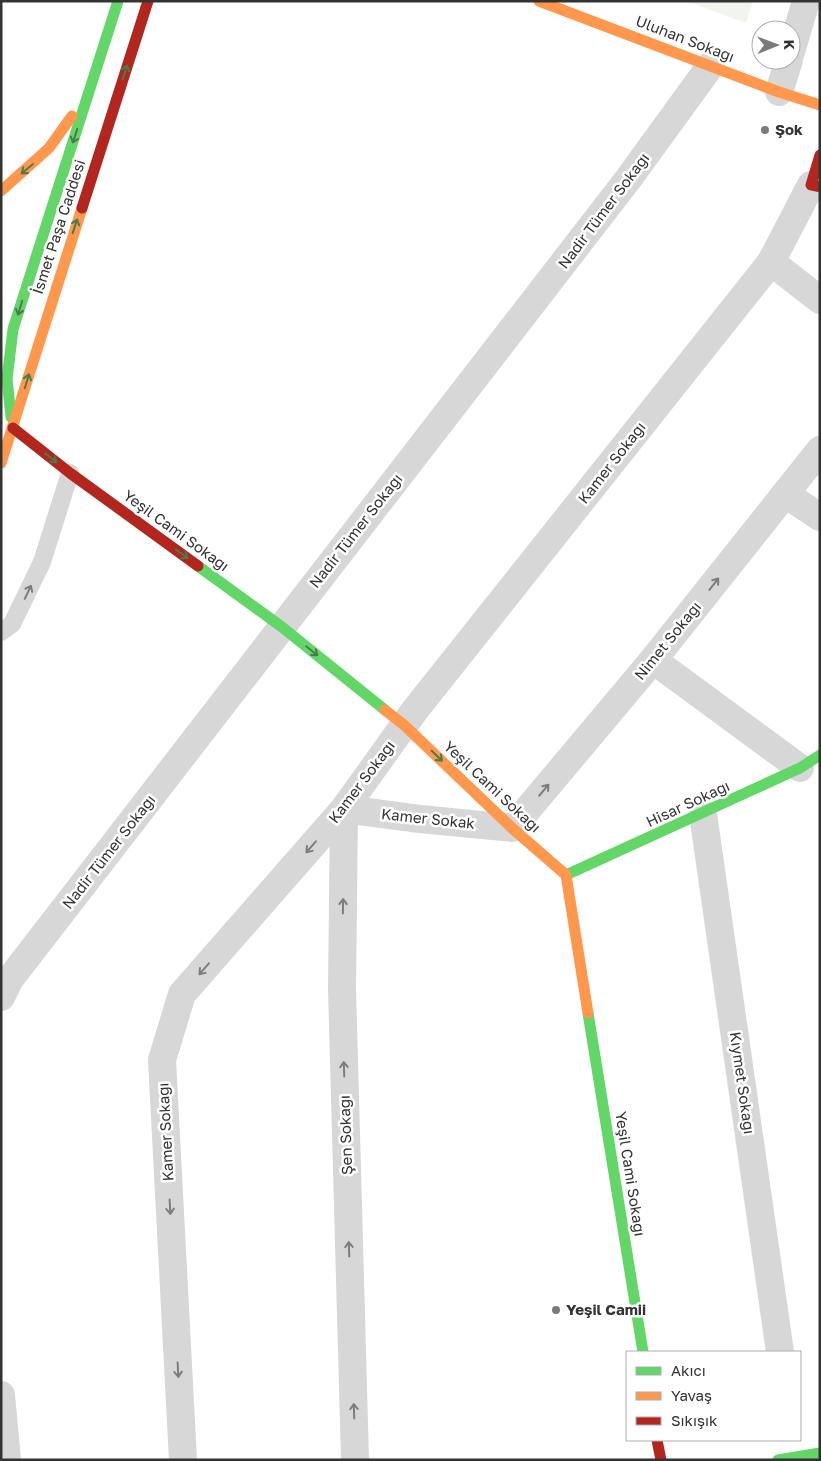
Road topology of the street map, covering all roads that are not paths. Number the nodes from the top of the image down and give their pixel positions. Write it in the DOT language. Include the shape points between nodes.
graph roads {
  1 [pos="118,1"];
  2 [pos="148,1"];
  3 [pos="539,1"];
  4 [pos="806,1"];
  5 [pos="800,20"];
  6 [pos="711,65"];
  7 [pos="786,70"];
  8 [pos="96,73"];
  9 [pos="780,92"];
  10 [pos="820,105"];
  11 [pos="820,155"];
  12 [pos="815,186"];
  13 [pos="1,190"];
  14 [pos="771,262"];
  15 [pos="820,300"];
  16 [pos="13,428"];
  17 [pos="820,450"];
  18 [pos="1,463"];
  19 [pos="70,473"];
  20 [pos="785,494"];
  21 [pos="820,517"];
  22 [pos="282,627"];
  23 [pos="1,632"];
  24 [pos="653,660"];
  25 [pos="404,725"];
  26 [pos="810,762"];
  27 [pos="344,809"];
  28 [pos="703,814"];
  29 [pos="512,828"];
  30 [pos="566,875"];
  31 [pos="1,997"];
  32 [pos="643,1351"];
  33 [pos="780,1351"];
  34 [pos="1,1395"];
  35 [pos="657,1441"];
  36 [pos="7,1460"];
  37 [pos="183,1460"];
  38 [pos="355,1460"];
  39 [pos="660,1460"];
  1 -- 8 [label="street"];
  16 -- 2 [label="street, İsmet Paşa Caddesi, one-way"];
  3 -- 6 [label="street, Uluhan Sokağı"];
  4 -- 5 [label="street"];
  6 -- 9 [label="street, Uluhan Sokağı"];
  6 -- 22 [label="street, Nadir Tümer Sokağı" via="617,194"];
  7 -- 9 [label="street"];
  8 -- 13 [label="street, one-way" via="64,130 45,154"];
  8 -- 16 [label="street, one-way" via="13,329 7,378"];
  9 -- 10 [label="street, Uluhan Sokağı"];
  11 -- 12 [label="street"];
  12 -- 14 [label="street, Kamer Sokağı"];
  14 -- 15 [label="street"];
  14 -- 25 [label="street, Kamer Sokağı"];
  16 -- 18 [label="street, İsmet Paşa Caddesi"];
  16 -- 19 [label="street, Yeşil Cami Sokağı, one-way"];
  17 -- 20 [label="street, Nimet Sokağı"];
  19 -- 22 [label="street, Yeşil Cami Sokağı, one-way"];
  23 -- 19 [label="lane, one-way" via="12,624 42,562"];
  20 -- 21 [label="street"];
  24 -- 20 [label="street, Nimet Sokağı, one-way"];
  22 -- 25 [label="street, Yeşil Cami Sokağı, one-way"];
  22 -- 31 [label="street, Nadir Tümer Sokağı" via="10,979"];
  24 -- 26 [label="street"];
  29 -- 24 [label="street, Nimet Sokağı, one-way"];
  25 -- 27 [label="street, Kamer Sokağı"];
  25 -- 29 [label="street, Yeşil Cami Sokağı, one-way"];
  26 -- 28 [label="street, Hisar Sokağı"];
  27 -- 29 [label="street, Kamer Sokak"];
  27 -- 37 [label="street, Kamer Sokağı, one-way" via="182,994 162,1060"];
  38 -- 27 [label="street, Şen Sokağı, one-way" via="342,989"];
  28 -- 30 [label="street, Hisar Sokağı"];
  28 -- 33 [label="street, Kıymet Sokağı"];
  29 -- 30 [label="street, Yeşil Cami Sokağı"];
  30 -- 32 [label="street, Yeşil Cami Sokağı"];
  34 -- 36 [label="street"];
  35 -- 39 [label="street"];
}
